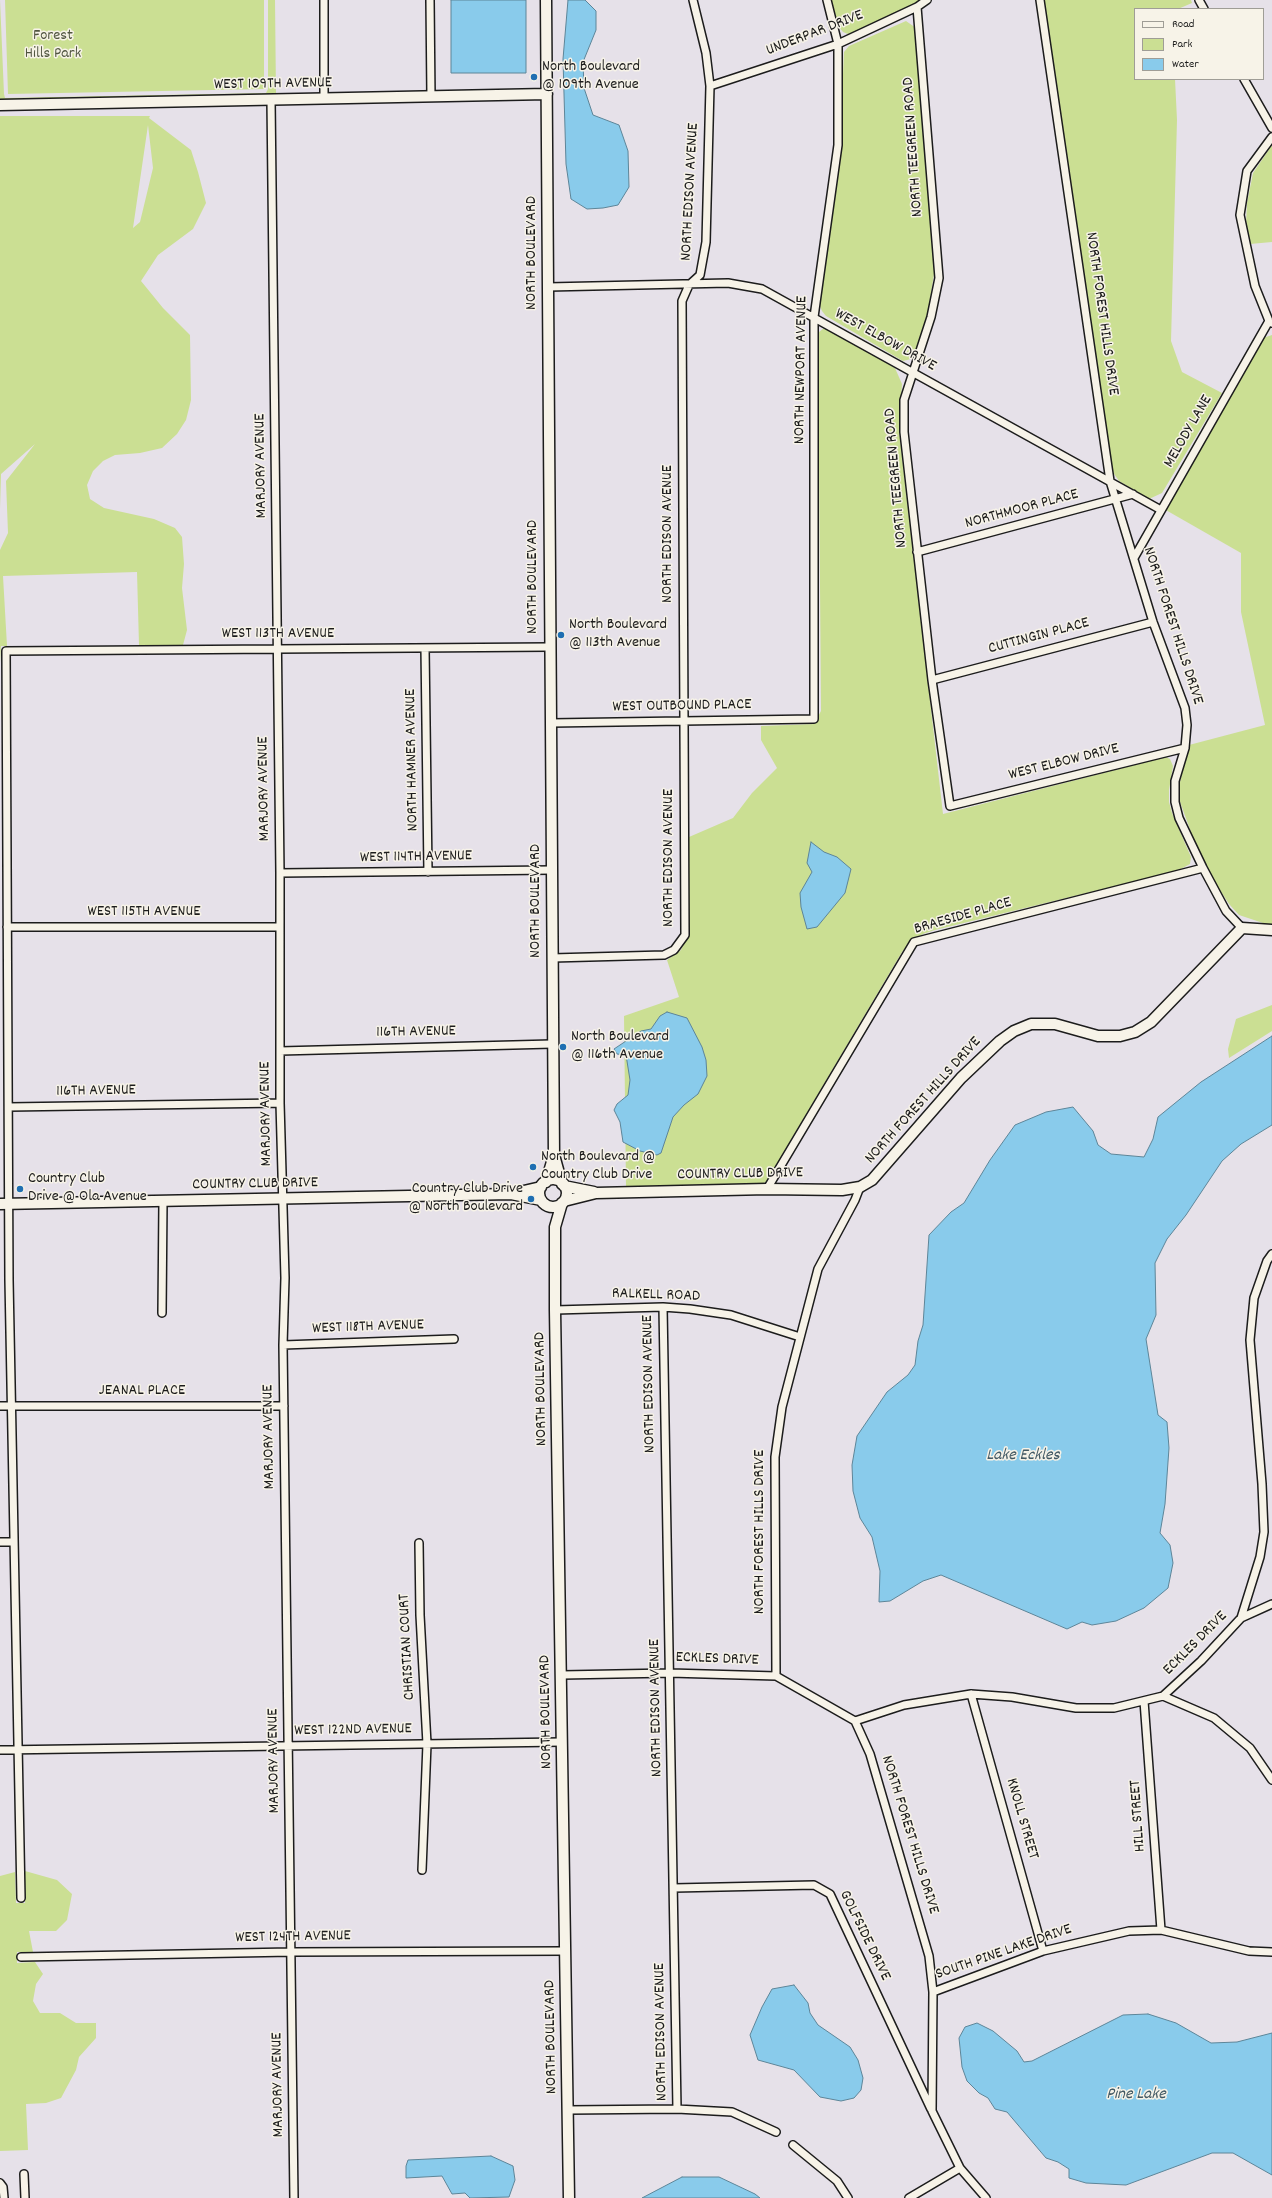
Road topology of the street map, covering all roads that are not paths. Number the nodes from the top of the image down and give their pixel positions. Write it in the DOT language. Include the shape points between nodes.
graph roads {
  1 [pos="324,0"];
  2 [pos="430,0"];
  3 [pos="546,0"];
  4 [pos="693,0"];
  5 [pos="827,0"];
  6 [pos="927,0"];
  7 [pos="1040,0"];
  8 [pos="917,7"];
  9 [pos="838,44"];
  10 [pos="1245,80"];
  11 [pos="710,86"];
  12 [pos="547,94"];
  13 [pos="431,97"];
  14 [pos="324,99"];
  15 [pos="271,100"];
  16 [pos="0,105"];
  17 [pos="1272,128"];
  18 [pos="1272,137"];
  19 [pos="689,285"];
  20 [pos="548,287"];
  21 [pos="814,317"];
  22 [pos="1271,322"];
  23 [pos="912,372"];
  24 [pos="1110,481"];
  25 [pos="1134,494"];
  26 [pos="1115,500"];
  27 [pos="1161,510"];
  28 [pos="917,552"];
  29 [pos="1134,558"];
  30 [pos="1153,622"];
  31 [pos="549,647"];
  32 [pos="425,648"];
  33 [pos="278,649"];
  34 [pos="932,680"];
  35 [pos="814,719"];
  36 [pos="684,722"];
  37 [pos="551,723"];
  38 [pos="1185,748"];
  39 [pos="950,806"];
  40 [pos="1203,868"];
  41 [pos="552,870"];
  42 [pos="428,872"];
  43 [pos="280,873"];
  44 [pos="7,927"];
  45 [pos="280,927"];
  46 [pos="1242,928"];
  47 [pos="1272,930"];
  48 [pos="552,958"];
  49 [pos="552,1044"];
  50 [pos="280,1051"];
  51 [pos="280,1103"];
  52 [pos="9,1107"];
  53 [pos="554,1154"];
  54 [pos="543,1184"];
  55 [pos="563,1185"];
  56 [pos="860,1186"];
  57 [pos="767,1189"];
  58 [pos="596,1193"];
  59 [pos="511,1194"];
  60 [pos="282,1199"];
  61 [pos="163,1201"];
  62 [pos="543,1202"];
  63 [pos="563,1202"];
  64 [pos="5,1204"];
  65 [pos="555,1227"];
  66 [pos="1272,1254"];
  67 [pos="663,1307"];
  68 [pos="555,1310"];
  69 [pos="162,1313"];
  70 [pos="800,1337"];
  71 [pos="454,1339"];
  72 [pos="283,1345"];
  73 [pos="0,1406"];
  74 [pos="13,1406"];
  75 [pos="284,1406"];
  76 [pos="0,1542"];
  77 [pos="13,1542"];
  78 [pos="419,1543"];
  79 [pos="1272,1604"];
  80 [pos="1272,1609"];
  81 [pos="1241,1618"];
  82 [pos="670,1673"];
  83 [pos="562,1675"];
  84 [pos="776,1676"];
  85 [pos="971,1694"];
  86 [pos="1163,1696"];
  87 [pos="1144,1701"];
  88 [pos="855,1721"];
  89 [pos="562,1742"];
  90 [pos="427,1744"];
  91 [pos="288,1746"];
  92 [pos="18,1749"];
  93 [pos="0,1750"];
  94 [pos="1272,1780"];
  95 [pos="422,1870"];
  96 [pos="674,1888"];
  97 [pos="20,1898"];
  98 [pos="1161,1930"];
  99 [pos="566,1951"];
  100 [pos="1043,1951"];
  101 [pos="291,1952"];
  102 [pos="1272,1952"];
  103 [pos="21,1957"];
  104 [pos="933,1992"];
  105 [pos="677,2109"];
  106 [pos="568,2110"];
  107 [pos="932,2111"];
  108 [pos="776,2132"];
  109 [pos="793,2144"];
  110 [pos="960,2168"];
  111 [pos="24,2174"];
  112 [pos="0,2183"];
  113 [pos="4,2198"];
  114 [pos="25,2198"];
  115 [pos="294,2198"];
  116 [pos="569,2198"];
  117 [pos="848,2198"];
  118 [pos="909,2198"];
  119 [pos="986,2198"];
  1 -- 14 [label="street"];
  2 -- 13 [label="street"];
  3 -- 12 [label="street, NORTH BOULEVARD"];
  4 -- 11 [label="street, NORTH EDISON AVENUE" via="706,53"];
  5 -- 9 [label="street, NORTH NEWPORT AVENUE"];
  6 -- 8 [label="street, UNDERPAR DRIVE"];
  7 -- 24 [label="street, NORTH FOREST HILLS DRIVE"];
  8 -- 9 [label="street, UNDERPAR DRIVE"];
  8 -- 23 [label="street, NORTH TEEGREEN ROAD" via="939,278 931,317"];
  9 -- 11 [label="street, UNDERPAR DRIVE"];
  9 -- 21 [label="street, NORTH NEWPORT AVENUE" via="838,145"];
  10 -- 17 [label="street"];
  11 -- 19 [label="street, NORTH EDISON AVENUE" via="706,242 700,275"];
  12 -- 13 [label="street, WEST 109TH AVENUE"];
  12 -- 20 [label="street, NORTH BOULEVARD"];
  13 -- 14 [label="street, WEST 109TH AVENUE"];
  14 -- 15 [label="street, WEST 109TH AVENUE"];
  15 -- 16 [label="street, WEST 109TH AVENUE"];
  15 -- 33 [label="street, MARJORY AVENUE"];
  18 -- 22 [label="street" via="1247,171 1240,215 1255,286"];
  19 -- 20 [label="street, WEST ELBOW DRIVE"];
  19 -- 21 [label="street, WEST ELBOW DRIVE" via="728,283 762,289"];
  19 -- 36 [label="street, NORTH EDISON AVENUE" via="682,301"];
  20 -- 31 [label="street, NORTH BOULEVARD"];
  21 -- 23 [label="street, WEST ELBOW DRIVE"];
  21 -- 35 [label="street, NORTH NEWPORT AVENUE"];
  22 -- 27 [label="street, MELODY LANE"];
  23 -- 24 [label="street, WEST ELBOW DRIVE"];
  23 -- 28 [label="street, NORTH TEEGREEN ROAD" via="904,400 904,432"];
  24 -- 25 [label="street, WEST ELBOW DRIVE"];
  24 -- 26 [label="street, NORTH FOREST HILLS DRIVE"];
  25 -- 26 [label="street, NORTHMOOR PLACE"];
  25 -- 27 [label="street, WEST ELBOW DRIVE"];
  26 -- 28 [label="street, NORTHMOOR PLACE"];
  26 -- 29 [label="street, NORTH FOREST HILLS DRIVE"];
  27 -- 29 [label="street, MELODY LANE"];
  28 -- 34 [label="street, NORTH TEEGREEN ROAD"];
  29 -- 30 [label="street, NORTH FOREST HILLS DRIVE"];
  30 -- 34 [label="street, CUTTINGIN PLACE"];
  30 -- 38 [label="street, NORTH FOREST HILLS DRIVE" via="1184,708 1187,725"];
  31 -- 32 [label="street, WEST 113TH AVENUE"];
  31 -- 37 [label="street, NORTH BOULEVARD"];
  32 -- 33 [label="street, WEST 113TH AVENUE"];
  32 -- 42 [label="street, NORTH HAMNER AVENUE"];
  33 -- 43 [label="street, MARJORY AVENUE"];
  33 -- 44 [label="street, WEST 113TH AVENUE" via="6,651"];
  34 -- 39 [label="street, NORTH TEEGREEN ROAD"];
  35 -- 36 [label="street, WEST OUTBOUND PLACE"];
  36 -- 37 [label="street, WEST OUTBOUND PLACE"];
  36 -- 48 [label="street, NORTH EDISON AVENUE" via="685,935 674,950 664,955"];
  37 -- 41 [label="street, NORTH BOULEVARD"];
  38 -- 39 [label="street, WEST ELBOW DRIVE"];
  38 -- 40 [label="street, NORTH FOREST HILLS DRIVE" via="1175,781 1174,802"];
  40 -- 46 [label="street, NORTH FOREST HILLS DRIVE" via="1226,911"];
  40 -- 57 [label="street, BRAESIDE PLACE" via="914,942"];
  41 -- 42 [label="street, WEST 114TH AVENUE"];
  41 -- 48 [label="street, NORTH BOULEVARD"];
  42 -- 43 [label="street, WEST 114TH AVENUE"];
  43 -- 45 [label="street, MARJORY AVENUE"];
  44 -- 45 [label="street, WEST 115TH AVENUE"];
  44 -- 52 [label="street"];
  45 -- 50 [label="street, MARJORY AVENUE"];
  46 -- 47 [label="street"];
  46 -- 56 [label="street, NORTH FOREST HILLS DRIVE" via="1151,1022 1135,1032 1120,1036 1098,1036 1055,1024 1031,1024 1014,1031 961,1078 872,1180"];
  48 -- 49 [label="street, NORTH BOULEVARD"];
  49 -- 50 [label="street, 116TH AVENUE"];
  49 -- 53 [label="street, NORTH BOULEVARD"];
  50 -- 51 [label="street, MARJORY AVENUE"];
  51 -- 52 [label="street, 116TH AVENUE"];
  51 -- 60 [label="street, MARJORY AVENUE"];
  52 -- 64 [label="street"];
  53 -- 54 [label="street, NORTH BOULEVARD"];
  53 -- 55 [label="street, NORTH BOULEVARD"];
  54 -- 55 [label="street" via="555,1180"];
  54 -- 59 [label="street, COUNTRY CLUB DRIVE"];
  54 -- 62 [label="street"];
  55 -- 58 [label="street, COUNTRY CLUB DRIVE"];
  55 -- 63 [label="street" via="567,1194"];
  56 -- 57 [label="street, COUNTRY CLUB DRIVE" via="842,1190"];
  56 -- 70 [label="street, NORTH FOREST HILLS DRIVE" via="818,1269"];
  57 -- 58 [label="street, COUNTRY CLUB DRIVE"];
  58 -- 63 [label="street, COUNTRY CLUB DRIVE"];
  59 -- 60 [label="street, COUNTRY CLUB DRIVE"];
  59 -- 62 [label="street, COUNTRY CLUB DRIVE"];
  60 -- 61 [label="street, COUNTRY CLUB DRIVE"];
  60 -- 72 [label="street, MARJORY AVENUE" via="286,1278"];
  61 -- 64 [label="street, COUNTRY CLUB DRIVE"];
  61 -- 69 [label="street"];
  62 -- 63 [label="street" via="554,1207"];
  62 -- 65 [label="street, NORTH BOULEVARD"];
  63 -- 65 [label="street, NORTH BOULEVARD"];
  64 -- 74 [label="street"];
  65 -- 68 [label="street, NORTH BOULEVARD"];
  66 -- 81 [label="street, ECKLES DRIVE" via="1266,1261 1254,1298 1250,1340 1264,1532 1260,1557"];
  67 -- 68 [label="street, RALKELL ROAD"];
  67 -- 70 [label="street, RALKELL ROAD" via="731,1316"];
  67 -- 82 [label="street, NORTH EDISON AVENUE"];
  68 -- 83 [label="street, NORTH BOULEVARD"];
  70 -- 84 [label="street, NORTH FOREST HILLS DRIVE" via="782,1408 775,1457"];
  71 -- 72 [label="street, WEST 118TH AVENUE"];
  72 -- 75 [label="street, MARJORY AVENUE"];
  73 -- 74 [label="street, JEANAL PLACE"];
  74 -- 75 [label="street, JEANAL PLACE"];
  74 -- 77 [label="street"];
  75 -- 91 [label="street, MARJORY AVENUE"];
  76 -- 77 [label="street"];
  77 -- 92 [label="street"];
  78 -- 90 [label="street, CHRISTIAN COURT"];
  79 -- 80 [label="street"];
  79 -- 81 [label="street"];
  81 -- 86 [label="street, ECKLES DRIVE" via="1201,1661"];
  82 -- 83 [label="street, ECKLES DRIVE"];
  82 -- 84 [label="street, ECKLES DRIVE"];
  82 -- 96 [label="street, NORTH EDISON AVENUE"];
  83 -- 89 [label="street, NORTH BOULEVARD"];
  84 -- 88 [label="street"];
  85 -- 87 [label="street, ECKLES DRIVE" via="1076,1708 1114,1708"];
  85 -- 88 [label="street, ECKLES DRIVE" via="904,1705"];
  85 -- 100 [label="street, KNOLL STREET"];
  86 -- 87 [label="street, ECKLES DRIVE"];
  86 -- 94 [label="street" via="1214,1718 1250,1748"];
  87 -- 98 [label="street, HILL STREET"];
  88 -- 104 [label="street, NORTH FOREST HILLS DRIVE" via="870,1754 891,1822 929,1956"];
  89 -- 90 [label="street, WEST 122ND AVENUE"];
  89 -- 99 [label="street, NORTH BOULEVARD"];
  90 -- 91 [label="street, WEST 122ND AVENUE"];
  90 -- 95 [label="street, CHRISTIAN COURT"];
  91 -- 92 [label="street, WEST 122ND AVENUE"];
  91 -- 101 [label="street, MARJORY AVENUE"];
  92 -- 93 [label="street, WEST 122ND AVENUE"];
  92 -- 97 [label="street"];
  96 -- 105 [label="street, NORTH EDISON AVENUE"];
  96 -- 107 [label="street, GOLFSIDE DRIVE" via="814,1885 830,1894"];
  98 -- 100 [label="street, SOUTH PINE LAKE DRIVE" via="1129,1931"];
  98 -- 102 [label="street, SOUTH PINE LAKE DRIVE" via="1249,1951"];
  99 -- 101 [label="street, WEST 124TH AVENUE"];
  99 -- 106 [label="street, NORTH BOULEVARD"];
  100 -- 104 [label="street, SOUTH PINE LAKE DRIVE"];
  101 -- 103 [label="street, WEST 124TH AVENUE"];
  101 -- 115 [label="street, MARJORY AVENUE"];
  104 -- 107 [label="street, NORTH FOREST HILLS DRIVE"];
  105 -- 106 [label="street"];
  105 -- 108 [label="street" via="732,2112"];
  106 -- 116 [label="street, NORTH BOULEVARD"];
  107 -- 110 [label="street, NORTH FOREST HILLS DRIVE"];
  109 -- 117 [label="street" via="838,2181"];
  110 -- 118 [label="street"];
  110 -- 119 [label="street, NORTH FOREST HILLS DRIVE"];
  111 -- 114 [label="street"];
  112 -- 113 [label="street"];
}
